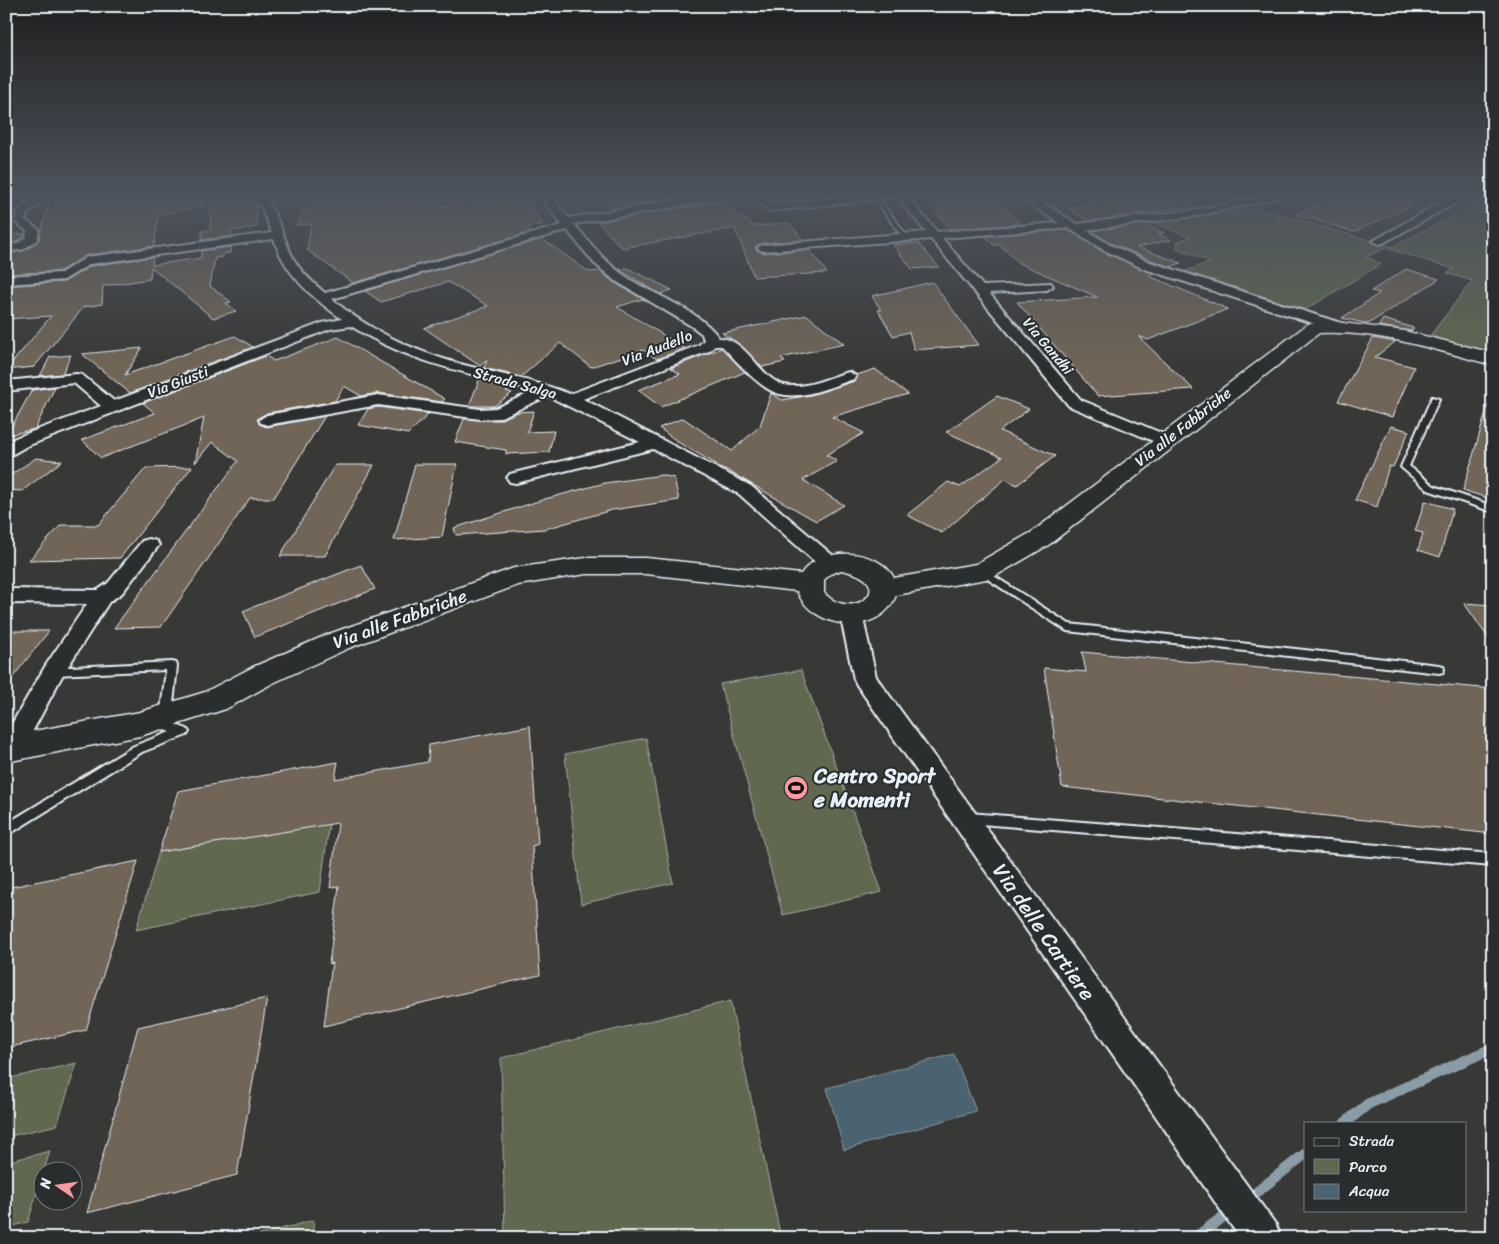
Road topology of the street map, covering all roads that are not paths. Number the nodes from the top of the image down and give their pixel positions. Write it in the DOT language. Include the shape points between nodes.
graph roads {
  1 [pos="151,253"];
  2 [pos="284,253"];
  3 [pos="470,253"];
  4 [pos="592,253"];
  5 [pos="949,253"];
  6 [pos="1121,253"];
  7 [pos="6,280"];
  8 [pos="1047,286"];
  9 [pos="980,290"];
  10 [pos="323,297"];
  11 [pos="354,321"];
  12 [pos="1339,327"];
  13 [pos="711,342"];
  14 [pos="1493,358"];
  15 [pos="849,376"];
  16 [pos="6,386"];
  17 [pos="548,390"];
  18 [pos="570,399"];
  19 [pos="1435,399"];
  20 [pos="112,407"];
  21 [pos="267,420"];
  22 [pos="1166,441"];
  23 [pos="655,444"];
  24 [pos="6,453"];
  25 [pos="516,478"];
  26 [pos="1493,509"];
  27 [pos="149,544"];
  28 [pos="830,564"];
  29 [pos="983,572"];
  30 [pos="809,584"];
  31 [pos="885,588"];
  32 [pos="6,596"];
  33 [pos="102,597"];
  34 [pos="851,614"];
  35 [pos="1439,669"];
  36 [pos="54,672"];
  37 [pos="175,724"];
  38 [pos="8,748"];
  39 [pos="963,817"];
  40 [pos="6,831"];
  41 [pos="1493,860"];
  42 [pos="1263,1238"];
  1 -- 7 [label="street" via="87,262 64,276"];
  2 -- 10 [label="street, Strada Salga" via="297,274"];
  3 -- 10 [label="street"];
  4 -- 13 [label="street, Via Audello" via="618,276 707,331"];
  5 -- 9 [label="street, Via Gandhi"];
  6 -- 12 [label="street" via="1171,274"];
  8 -- 9 [label="street"];
  9 -- 22 [label="street, Via Gandhi" via="1075,403"];
  10 -- 11 [label="street, Strada Salga"];
  11 -- 17 [label="street, Strada Salga" via="408,352"];
  11 -- 20 [label="street, Via Giusti" via="328,326"];
  12 -- 14 [label="street, Via alle Fabbriche"];
  12 -- 22 [label="street, Via alle Fabbriche" via="1309,331"];
  13 -- 15 [label="street" via="726,342 780,390 798,390"];
  13 -- 18 [label="street, Via Audello" via="704,348"];
  16 -- 20 [label="street" via="77,378"];
  17 -- 18 [label="street, Strada Salga"];
  17 -- 21 [label="street" via="499,413 480,414 378,400"];
  18 -- 23 [label="street, Strada Salga"];
  19 -- 26 [label="lane" via="1405,467 1431,488"];
  20 -- 24 [label="street, Via Giusti" via="20,442"];
  22 -- 29 [label="street, Via alle Fabbriche" via="1040,538"];
  23 -- 25 [label="street"];
  23 -- 28 [label="street, Strada Salga" via="745,490"];
  27 -- 33 [label="street" via="115,588"];
  28 -- 30 [label="street" via="816,571"];
  28 -- 31 [label="street" via="852,563 870,569 882,578"];
  29 -- 31 [label="street, Via alle Fabbriche"];
  29 -- 35 [label="lane" via="1067,627"];
  30 -- 34 [label="street" via="813,598 820,605 833,612"];
  30 -- 37 [label="street, Via alle Fabbriche" via="646,566 586,566 514,578 339,641 264,675"];
  31 -- 34 [label="street" via="880,603 867,611"];
  32 -- 33 [label="street"];
  33 -- 36 [label="street"];
  34 -- 39 [label="street, Via delle Cartiere" via="865,679"];
  36 -- 37 [label="lane" via="172,666"];
  36 -- 38 [label="street"];
  37 -- 38 [label="street, Via alle Fabbriche" via="140,724"];
  37 -- 40 [label="lane"];
  39 -- 41 [label="lane"];
  39 -- 42 [label="street, Via delle Cartiere"];
}
